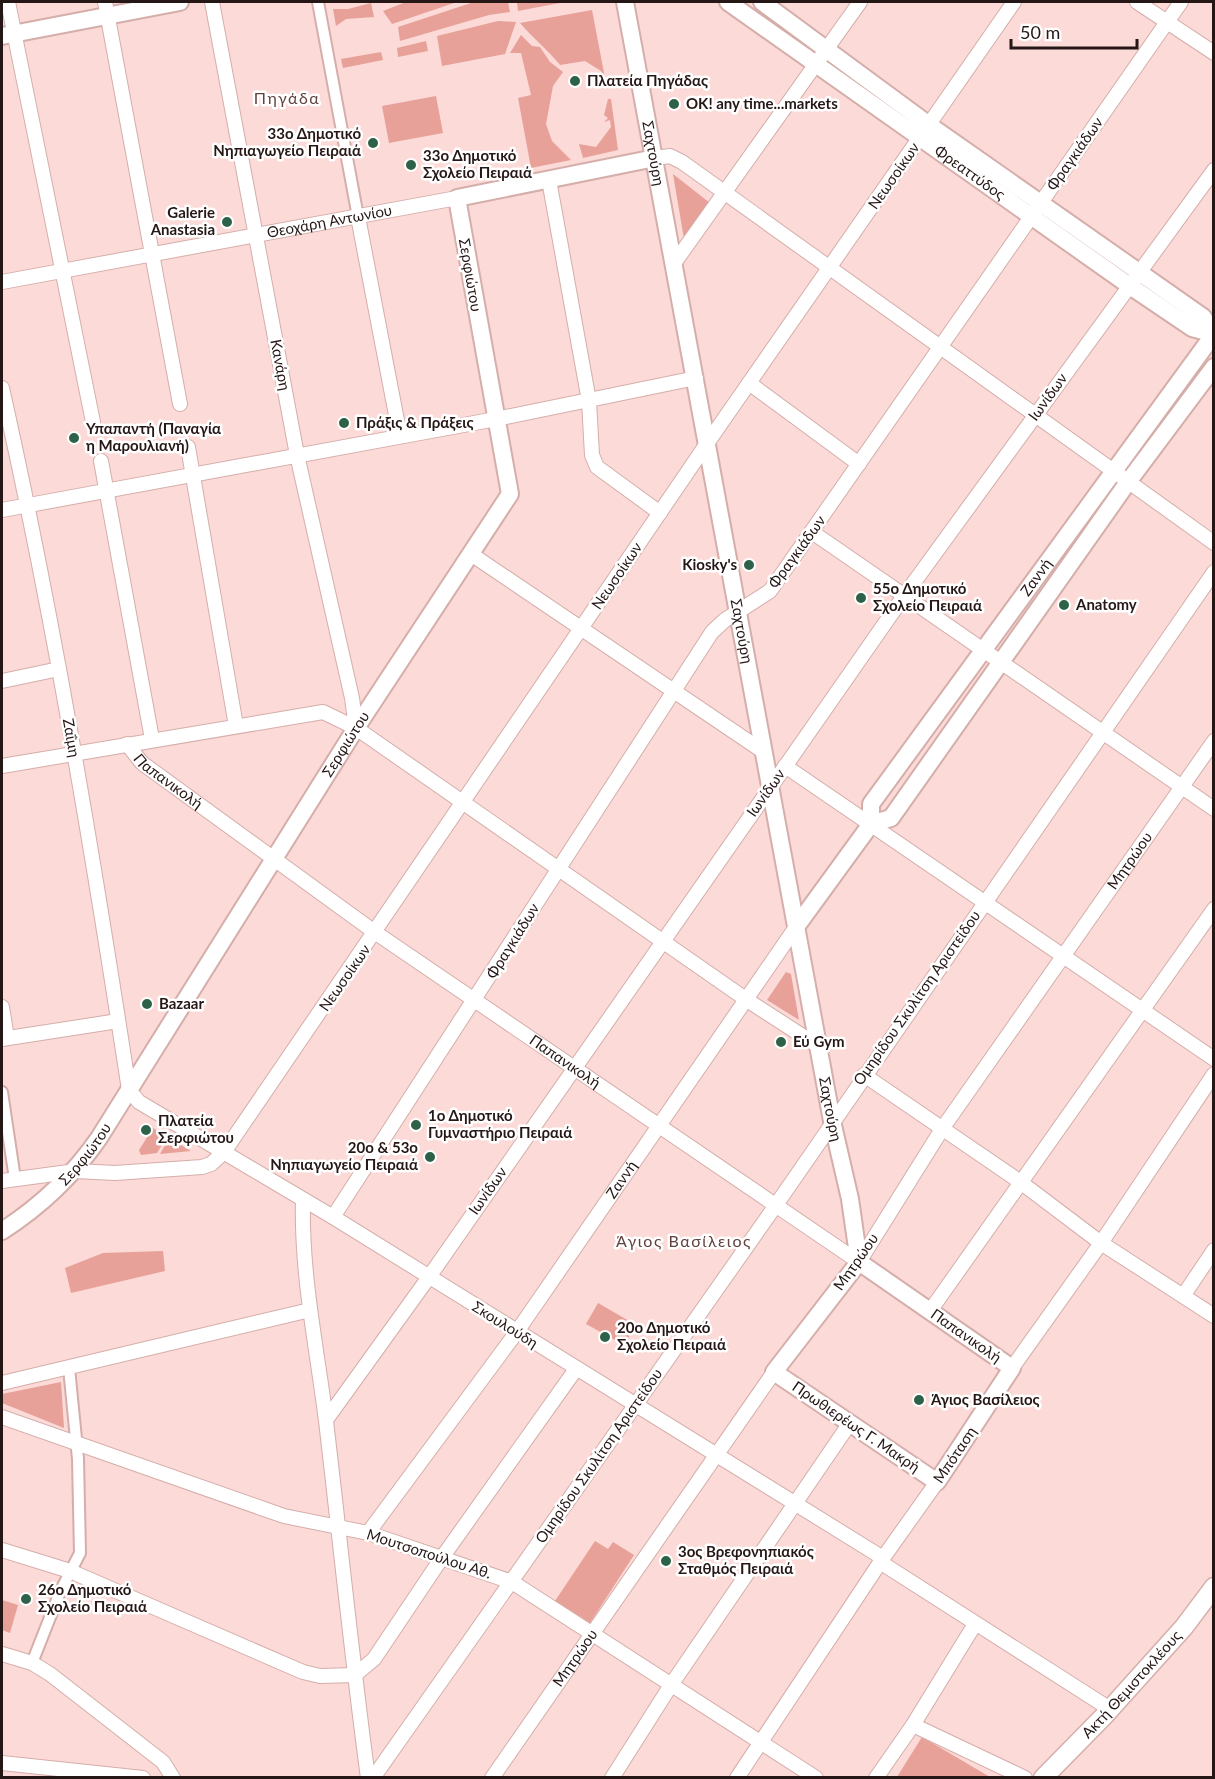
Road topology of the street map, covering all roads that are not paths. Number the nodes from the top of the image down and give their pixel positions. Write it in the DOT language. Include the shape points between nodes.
graph roads {
  1 [pos="8,2"];
  2 [pos="180,2"];
  3 [pos="212,2"];
  4 [pos="318,2"];
  5 [pos="625,2"];
  6 [pos="731,2"];
  7 [pos="762,2"];
  8 [pos="860,2"];
  9 [pos="1014,2"];
  10 [pos="1137,2"];
  11 [pos="1181,2"];
  12 [pos="106,9"];
  13 [pos="1167,22"];
  14 [pos="8,35"];
  15 [pos="827,49"];
  16 [pos="1214,53"];
  17 [pos="816,64"];
  18 [pos="925,132"];
  19 [pos="655,158"];
  20 [pos="1214,170"];
  21 [pos="549,180"];
  22 [pos="724,192"];
  23 [pos="457,198"];
  24 [pos="1041,203"];
  25 [pos="358,217"];
  26 [pos="1031,218"];
  27 [pos="255,234"];
  28 [pos="152,253"];
  29 [pos="675,262"];
  30 [pos="829,268"];
  31 [pos="62,270"];
  32 [pos="1135,279"];
  33 [pos="2,282"];
  34 [pos="1214,334"];
  35 [pos="939,348"];
  36 [pos="1214,367"];
  37 [pos="696,378"];
  38 [pos="749,383"];
  39 [pos="2,388"];
  40 [pos="589,401"];
  41 [pos="180,404"];
  42 [pos="5,417"];
  43 [pos="1034,417"];
  44 [pos="496,419"];
  45 [pos="93,422"];
  46 [pos="400,436"];
  47 [pos="708,442"];
  48 [pos="188,447"];
  49 [pos="297,455"];
  50 [pos="101,461"];
  51 [pos="859,464"];
  52 [pos="1112,471"];
  53 [pos="194,475"];
  54 [pos="1128,482"];
  55 [pos="107,490"];
  56 [pos="28,505"];
  57 [pos="2,510"];
  58 [pos="660,513"];
  59 [pos="812,532"];
  60 [pos="1214,543"];
  61 [pos="471,554"];
  62 [pos="1214,572"];
  63 [pos="904,596"];
  64 [pos="738,611"];
  65 [pos="581,629"];
  66 [pos="983,650"];
  67 [pos="1002,664"];
  68 [pos="59,669"];
  69 [pos="2,681"];
  70 [pos="674,691"];
  71 [pos="236,726"];
  72 [pos="356,728"];
  73 [pos="1102,732"];
  74 [pos="152,739"];
  75 [pos="1214,741"];
  76 [pos="127,744"];
  77 [pos="764,752"];
  78 [pos="74,753"];
  79 [pos="2,766"];
  80 [pos="785,766"];
  81 [pos="1181,786"];
  82 [pos="771,788"];
  83 [pos="461,802"];
  84 [pos="1214,809"];
  85 [pos="871,824"];
  86 [pos="275,857"];
  87 [pos="558,869"];
  88 [pos="984,900"];
  89 [pos="1214,909"];
  90 [pos="796,927"];
  91 [pos="376,933"];
  92 [pos="662,941"];
  93 [pos="1064,955"];
  94 [pos="476,1000"];
  95 [pos="747,1000"];
  96 [pos="2,1007"];
  97 [pos="1142,1010"];
  98 [pos="118,1021"];
  99 [pos="4,1038"];
  100 [pos="818,1046"];
  101 [pos="1214,1059"];
  102 [pos="574,1067"];
  103 [pos="1214,1074"];
  104 [pos="864,1075"];
  105 [pos="129,1090"];
  106 [pos="2,1092"];
  107 [pos="832,1121"];
  108 [pos="661,1126"];
  109 [pos="942,1129"];
  110 [pos="224,1152"];
  111 [pos="76,1171"];
  112 [pos="8,1180"];
  113 [pos="1019,1181"];
  114 [pos="303,1200"];
  115 [pos="776,1205"];
  116 [pos="333,1217"];
  117 [pos="2,1231"];
  118 [pos="1101,1243"];
  119 [pos="1214,1250"];
  120 [pos="859,1262"];
  121 [pos="429,1277"];
  122 [pos="1183,1296"];
  123 [pos="310,1310"];
  124 [pos="930,1311"];
  125 [pos="1214,1316"];
  126 [pos="516,1333"];
  127 [pos="69,1368"];
  128 [pos="1012,1368"];
  129 [pos="576,1369"];
  130 [pos="774,1372"];
  131 [pos="2,1383"];
  132 [pos="634,1406"];
  133 [pos="2,1417"];
  134 [pos="326,1420"];
  135 [pos="850,1423"];
  136 [pos="75,1444"];
  137 [pos="716,1454"];
  138 [pos="937,1482"];
  139 [pos="794,1502"];
  140 [pos="337,1527"];
  141 [pos="368,1533"];
  142 [pos="2,1550"];
  143 [pos="441,1559"];
  144 [pos="881,1560"];
  145 [pos="70,1571"];
  146 [pos="512,1582"];
  147 [pos="1214,1587"];
  148 [pos="975,1624"];
  149 [pos="590,1633"];
  150 [pos="2,1654"];
  151 [pos="32,1663"];
  152 [pos="355,1675"];
  153 [pos="671,1685"];
  154 [pos="1110,1709"];
  155 [pos="913,1725"];
  156 [pos="760,1742"];
  157 [pos="2,1763"];
  158 [pos="49,1772"];
  159 [pos="143,1778"];
  160 [pos="173,1778"];
  161 [pos="368,1778"];
  162 [pos="373,1778"];
  163 [pos="492,1778"];
  164 [pos="612,1778"];
  165 [pos="737,1778"];
  166 [pos="816,1778"];
  167 [pos="876,1778"];
  168 [pos="1025,1778"];
  169 [pos="1043,1778"];
  1 -- 14 [label="street"];
  2 -- 12 [label="street"];
  3 -- 27 [label="street, Κανάρη"];
  4 -- 25 [label="street"];
  5 -- 19 [label="street, Σαχτούρη"];
  6 -- 17 [label="street, Φρεαττύδος"];
  7 -- 15 [label="street, Φρεαττύδος"];
  8 -- 15 [label="street"];
  9 -- 18 [label="street, Νεωσοίκων"];
  10 -- 13 [label="street"];
  11 -- 13 [label="street, Φραγκιάδων"];
  12 -- 14 [label="street"];
  12 -- 28 [label="street"];
  13 -- 16 [label="street"];
  13 -- 24 [label="street, Φραγκιάδων"];
  14 -- 31 [label="street"];
  15 -- 17 [label="street"];
  15 -- 18 [label="street, Φρεαττύδος"];
  17 -- 18 [label="street, Φρεαττύδος"];
  17 -- 22 [label="street"];
  18 -- 24 [label="street, Φρεαττύδος"];
  18 -- 26 [label="street, Φρεαττύδος"];
  18 -- 30 [label="street, Νεωσοίκων"];
  19 -- 21 [label="street, Θεοχάρη Αντωνίου"];
  19 -- 22 [label="street" via="675,158"];
  19 -- 29 [label="street, Σαχτούρη"];
  20 -- 32 [label="street, Ιωνίδων"];
  21 -- 23 [label="street, Θεοχάρη Αντωνίου"];
  21 -- 40 [label="street"];
  22 -- 29 [label="street"];
  22 -- 30 [label="street"];
  23 -- 25 [label="street, Θεοχάρη Αντωνίου"];
  23 -- 44 [label="street, Σερφιώτου"];
  24 -- 26 [label="street, Φραγκιάδων"];
  24 -- 32 [label="street, Φρεαττύδος"];
  25 -- 27 [label="street, Θεοχάρη Αντωνίου"];
  25 -- 46 [label="street"];
  26 -- 32 [label="street, Φρεαττύδος"];
  26 -- 35 [label="street, Φραγκιάδων"];
  27 -- 28 [label="street, Θεοχάρη Αντωνίου"];
  27 -- 49 [label="street, Κανάρη"];
  28 -- 31 [label="street, Θεοχάρη Αντωνίου"];
  28 -- 41 [label="street"];
  29 -- 37 [label="street, Σαχτούρη"];
  30 -- 35 [label="street"];
  30 -- 38 [label="street, Νεωσοίκων"];
  31 -- 33 [label="street, Θεοχάρη Αντωνίου"];
  31 -- 45 [label="street"];
  32 -- 34 [label="street, Φρεαττύδος" via="1203,317"];
  32 -- 43 [label="street, Ιωνίδων"];
  34 -- 52 [label="street, Ζαννή"];
  35 -- 43 [label="street"];
  35 -- 51 [label="street, Φραγκιάδων"];
  36 -- 54 [label="street, Ζαννή"];
  37 -- 40 [label="street"];
  37 -- 47 [label="street, Σαχτούρη"];
  38 -- 47 [label="street, Νεωσοίκων"];
  38 -- 51 [label="street"];
  39 -- 42 [label="street, Ζαΐμη"];
  40 -- 44 [label="street"];
  40 -- 58 [label="street" via="592,455 597,467"];
  42 -- 56 [label="street, Ζαΐμη"];
  43 -- 52 [label="street"];
  43 -- 63 [label="street, Ιωνίδων"];
  44 -- 46 [label="street"];
  44 -- 61 [label="street, Σερφιώτου" via="510,494"];
  46 -- 49 [label="street"];
  47 -- 58 [label="street, Νεωσοίκων"];
  47 -- 64 [label="street, Σαχτούρη"];
  48 -- 53 [label="street"];
  49 -- 53 [label="street"];
  49 -- 72 [label="street, Κανάρη"];
  50 -- 55 [label="street"];
  51 -- 59 [label="street, Φραγκιάδων"];
  52 -- 54 [label="street"];
  52 -- 66 [label="street, Ζαννή"];
  53 -- 55 [label="street"];
  53 -- 71 [label="street"];
  54 -- 60 [label="street"];
  54 -- 67 [label="street, Ζαννή"];
  55 -- 56 [label="street"];
  55 -- 74 [label="street"];
  56 -- 57 [label="street"];
  56 -- 68 [label="street, Ζαΐμη"];
  58 -- 65 [label="street, Νεωσοίκων"];
  59 -- 63 [label="street"];
  59 -- 64 [label="street, Φραγκιάδων" via="770,591"];
  61 -- 65 [label="street"];
  61 -- 72 [label="street, Σερφιώτου"];
  62 -- 73 [label="street, Ομηρίδου Σκυλίτση Αριστείδου"];
  63 -- 66 [label="street"];
  63 -- 80 [label="street, Ιωνίδων"];
  64 -- 70 [label="street, Φραγκιάδων" via="711,632"];
  64 -- 77 [label="street, Σαχτούρη"];
  65 -- 70 [label="street"];
  65 -- 83 [label="street, Νεωσοίκων"];
  66 -- 67 [label="street"];
  66 -- 85 [label="street, Ζαννή" via="871,804"];
  67 -- 73 [label="street"];
  67 -- 85 [label="street, Ζαννή" via="891,818"];
  68 -- 69 [label="street"];
  68 -- 78 [label="street, Ζαΐμη"];
  70 -- 77 [label="street"];
  70 -- 87 [label="street, Φραγκιάδων"];
  71 -- 72 [label="street" via="323,712"];
  71 -- 74 [label="street"];
  72 -- 83 [label="street"];
  72 -- 86 [label="street, Σερφιώτου"];
  73 -- 81 [label="street"];
  73 -- 88 [label="street, Ομηρίδου Σκυλίτση Αριστείδου"];
  74 -- 76 [label="street"];
  75 -- 81 [label="street, Μητρώου"];
  76 -- 78 [label="street"];
  76 -- 86 [label="street, Παπανικολή" via="142,763"];
  77 -- 82 [label="street, Σαχτούρη"];
  78 -- 79 [label="street"];
  78 -- 98 [label="street, Ζαΐμη"];
  80 -- 82 [label="street, Ιωνίδων"];
  80 -- 85 [label="street"];
  81 -- 84 [label="street"];
  81 -- 93 [label="street, Μητρώου"];
  82 -- 90 [label="street, Σαχτούρη"];
  82 -- 92 [label="street, Ιωνίδων"];
  83 -- 87 [label="street"];
  83 -- 91 [label="street, Νεωσοίκων"];
  85 -- 88 [label="street"];
  85 -- 90 [label="street, Ζαννή"];
  86 -- 91 [label="street, Παπανικολή"];
  86 -- 105 [label="street, Σερφιώτου"];
  87 -- 92 [label="street"];
  87 -- 94 [label="street, Φραγκιάδων"];
  88 -- 93 [label="street"];
  88 -- 104 [label="street, Ομηρίδου Σκυλίτση Αριστείδου"];
  89 -- 97 [label="street"];
  90 -- 95 [label="street, Ζαννή"];
  90 -- 100 [label="street, Σαχτούρη"];
  91 -- 94 [label="street, Παπανικολή"];
  91 -- 110 [label="street, Νεωσοίκων"];
  92 -- 95 [label="street"];
  92 -- 102 [label="street, Ιωνίδων"];
  93 -- 97 [label="street"];
  93 -- 109 [label="street, Μητρώου"];
  94 -- 102 [label="street, Παπανικολή"];
  94 -- 116 [label="street, Φραγκιάδων"];
  95 -- 100 [label="street"];
  95 -- 108 [label="street, Ζαννή"];
  96 -- 99 [label="street"];
  97 -- 101 [label="street"];
  97 -- 113 [label="street"];
  98 -- 99 [label="street"];
  98 -- 105 [label="street, Ζαΐμη"];
  100 -- 107 [label="street, Σαχτούρη"];
  102 -- 108 [label="street, Παπανικολή"];
  102 -- 121 [label="street, Ιωνίδων"];
  103 -- 118 [label="street, Μπόταση"];
  104 -- 107 [label="street, Ομηρίδου Σκυλίτση Αριστείδου"];
  104 -- 109 [label="street"];
  105 -- 110 [label="street, Σκουλούδη" via="139,1102"];
  105 -- 111 [label="street, Σερφιώτου"];
  106 -- 112 [label="street"];
  107 -- 115 [label="street, Ομηρίδου Σκυλίτση Αριστείδου"];
  107 -- 120 [label="street, Σαχτούρη" via="850,1199"];
  108 -- 115 [label="street, Παπανικολή"];
  108 -- 126 [label="street, Ζαννή"];
  109 -- 113 [label="street"];
  109 -- 120 [label="street, Μητρώου"];
  110 -- 111 [label="street" via="202,1167 115,1173"];
  110 -- 114 [label="street, Σκουλούδη"];
  111 -- 112 [label="street"];
  111 -- 117 [label="street, Σερφιώτου" via="51,1196"];
  113 -- 118 [label="street"];
  113 -- 124 [label="street"];
  114 -- 116 [label="street, Σκουλούδη"];
  114 -- 123 [label="street"];
  115 -- 120 [label="street, Παπανικολή"];
  115 -- 132 [label="street, Ομηρίδου Σκυλίτση Αριστείδου"];
  116 -- 121 [label="street, Σκουλούδη"];
  118 -- 122 [label="street"];
  118 -- 128 [label="street, Μπόταση"];
  119 -- 122 [label="street"];
  120 -- 124 [label="street, Παπανικολή"];
  120 -- 130 [label="street, Μητρώου"];
  121 -- 126 [label="street, Σκουλούδη"];
  121 -- 134 [label="street, Ιωνίδων"];
  122 -- 125 [label="street"];
  123 -- 127 [label="street"];
  123 -- 134 [label="street"];
  124 -- 128 [label="street, Παπανικολή"];
  126 -- 129 [label="street, Σκουλούδη"];
  126 -- 141 [label="street, Ζαννή"];
  127 -- 131 [label="street"];
  127 -- 136 [label="street"];
  128 -- 138 [label="street, Μπόταση"];
  129 -- 132 [label="street, Σκουλούδη"];
  129 -- 143 [label="street"];
  130 -- 135 [label="street, Πρωθιερέως Γ. Μακρή"];
  130 -- 137 [label="street, Μητρώου"];
  132 -- 137 [label="street, Σκουλούδη"];
  132 -- 146 [label="street, Ομηρίδου Σκυλίτση Αριστείδου"];
  133 -- 136 [label="street, Μουτσοπούλου Αθ."];
  134 -- 140 [label="street"];
  135 -- 138 [label="street, Πρωθιερέως Γ. Μακρή"];
  135 -- 139 [label="street"];
  136 -- 140 [label="street, Μουτσοπούλου Αθ." via="284,1516"];
  136 -- 145 [label="street" via="80,1553"];
  137 -- 139 [label="street, Σκουλούδη"];
  137 -- 149 [label="street, Μητρώου"];
  138 -- 144 [label="street, Μπόταση"];
  139 -- 144 [label="street, Σκουλούδη"];
  139 -- 153 [label="street"];
  140 -- 141 [label="street, Μουτσοπούλου Αθ."];
  140 -- 152 [label="street"];
  141 -- 143 [label="street, Μουτσοπούλου Αθ."];
  142 -- 145 [label="street"];
  143 -- 146 [label="street, Μουτσοπούλου Αθ."];
  143 -- 152 [label="street" via="374,1659"];
  144 -- 148 [label="street, Σκουλούδη"];
  144 -- 156 [label="street, Μπόταση"];
  145 -- 151 [label="street"];
  145 -- 152 [label="street" via="303,1672 320,1676"];
  146 -- 149 [label="street, Μουτσοπούλου Αθ."];
  146 -- 162 [label="street, Ομηρίδου Σκυλίτση Αριστείδου"];
  147 -- 154 [label="main road, Ακτή Θεμιστοκλέους" via="1184,1627"];
  148 -- 154 [label="street, Σκουλούδη"];
  148 -- 155 [label="street"];
  149 -- 153 [label="street, Μουτσοπούλου Αθ."];
  149 -- 163 [label="street, Μητρώου"];
  150 -- 151 [label="street"];
  151 -- 160 [label="street" via="163,1762"];
  152 -- 161 [label="street"];
  153 -- 156 [label="street, Μουτσοπούλου Αθ."];
  153 -- 164 [label="street"];
  154 -- 169 [label="main road, Ακτή Θεμιστοκλέους"];
  155 -- 167 [label="street"];
  155 -- 168 [label="street"];
  156 -- 165 [label="street, Μπόταση"];
  156 -- 166 [label="street, Μουτσοπούλου Αθ."];
  157 -- 158 [label="street"];
  158 -- 159 [label="street"];
}
